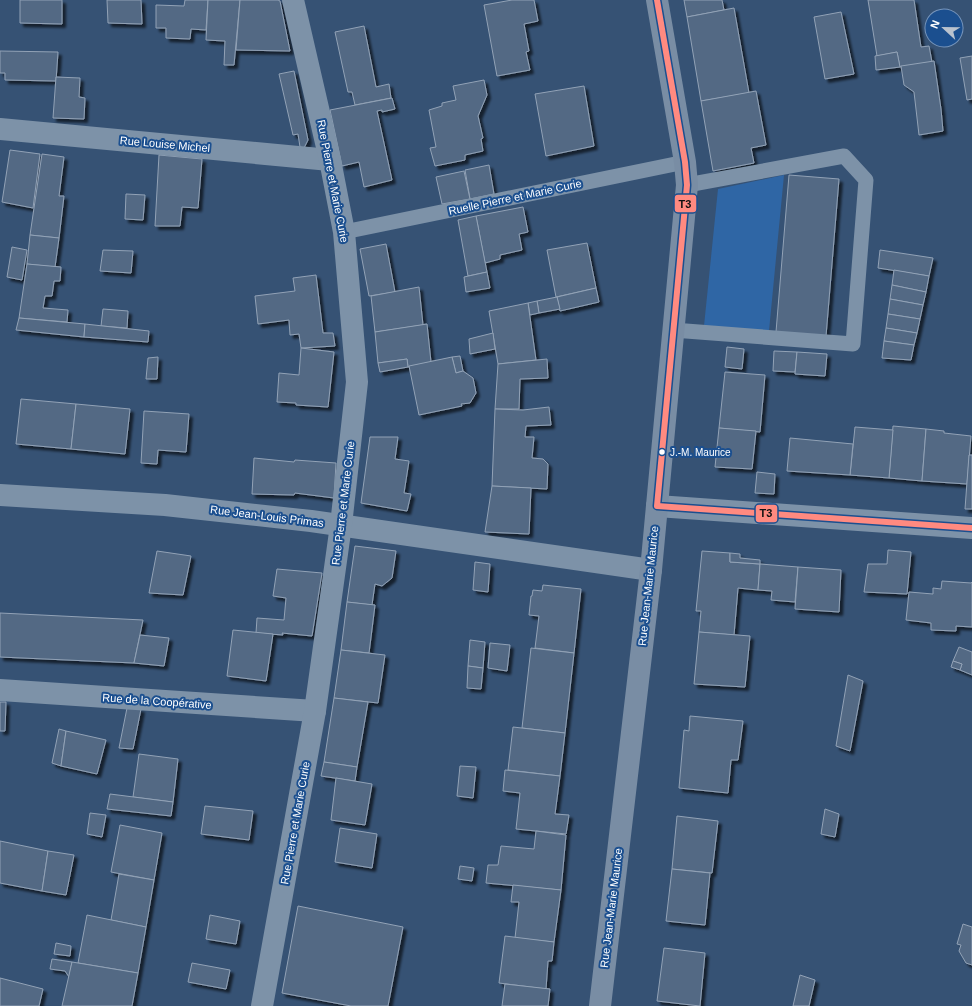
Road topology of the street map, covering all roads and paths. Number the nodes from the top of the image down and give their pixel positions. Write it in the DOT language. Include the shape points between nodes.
graph roads {
  1 [pos="293,0"];
  2 [pos="657,0"];
  3 [pos="0,129"];
  4 [pos="330,160"];
  5 [pos="685,162"];
  6 [pos="687,185"];
  7 [pos="344,232"];
  8 [pos="673,330"];
  9 [pos="0,495"];
  10 [pos="657,506"];
  11 [pos="341,525"];
  12 [pos="972,528"];
  13 [pos="651,570"];
  14 [pos="0,690"];
  15 [pos="315,711"];
  16 [pos="262,1006"];
  17 [pos="600,1006"];
  1 -- 4 [label="street, Rue Pierre et Marie Curie"];
  2 -- 5 [label="street, Rue Jean-Marie Maurice"];
  3 -- 4 [label="street, Rue Louise Michel"];
  4 -- 7 [label="street, Rue Pierre et Marie Curie"];
  5 -- 6 [label="street, Rue Jean-Marie Maurice"];
  5 -- 7 [label="lane, Ruelle Pierre et Marie Curie"];
  6 -- 8 [label="street, Rue Jean-Marie Maurice"];
  6 -- 8 [label="lane" via="844,156 866,180 853,344"];
  7 -- 11 [label="street, Rue Pierre et Marie Curie" via="357,382"];
  8 -- 10 [label="street, Rue Jean-Marie Maurice"];
  9 -- 11 [label="street, Rue Jean-Louis Primas" via="165,505"];
  10 -- 12 [label="street"];
  10 -- 13 [label="street, Rue Jean-Marie Maurice"];
  11 -- 13 [label="street, Rue Jean-Louis Primas"];
  11 -- 15 [label="street, Rue Pierre et Marie Curie"];
  13 -- 17 [label="street, Rue Jean-Marie Maurice"];
  14 -- 15 [label="street, Rue de la Coopérative"];
  15 -- 16 [label="street, Rue Pierre et Marie Curie"];
}
